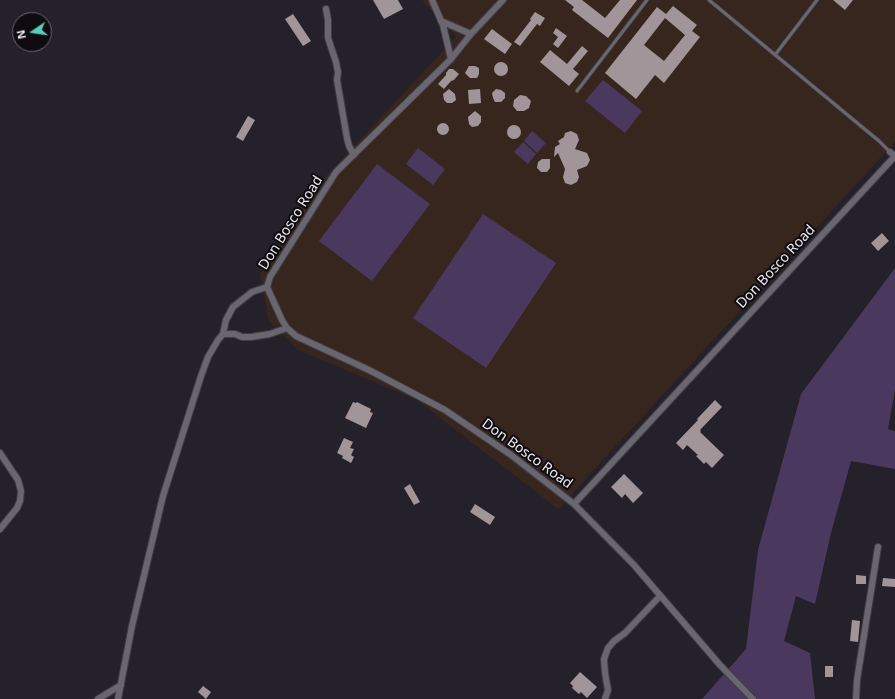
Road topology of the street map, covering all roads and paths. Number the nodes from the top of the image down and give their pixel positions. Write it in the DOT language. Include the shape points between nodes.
graph roads {
  1 [pos="432,0"];
  2 [pos="503,0"];
  3 [pos="647,0"];
  4 [pos="709,0"];
  5 [pos="817,0"];
  6 [pos="326,9"];
  7 [pos="441,21"];
  8 [pos="471,34"];
  9 [pos="775,55"];
  10 [pos="451,59"];
  11 [pos="577,91"];
  12 [pos="354,155"];
  13 [pos="893,155"];
  14 [pos="267,286"];
  15 [pos="287,328"];
  16 [pos="223,334"];
  17 [pos="0,453"];
  18 [pos="574,504"];
  19 [pos="0,529"];
  20 [pos="878,548"];
  21 [pos="660,596"];
  22 [pos="121,685"];
  23 [pos="98,699"];
  24 [pos="118,699"];
  25 [pos="606,699"];
  26 [pos="753,699"];
  27 [pos="856,699"];
  1 -- 7 [label="street"];
  2 -- 8 [label="street, Don Bosco Road"];
  3 -- 11 [label="lane"];
  4 -- 9 [label="lane"];
  5 -- 9 [label="lane"];
  6 -- 12 [label="street" via="328,38 338,72 337,80 347,138"];
  7 -- 8 [label="street"];
  7 -- 10 [label="street"];
  8 -- 10 [label="street, Don Bosco Road"];
  9 -- 13 [label="lane"];
  10 -- 12 [label="street, Don Bosco Road"];
  12 -- 14 [label="street, Don Bosco Road" via="336,172 270,277"];
  13 -- 18 [label="street, Don Bosco Road"];
  14 -- 15 [label="street, Don Bosco Road"];
  14 -- 16 [label="street" via="252,292 233,307 226,320"];
  15 -- 16 [label="street" via="251,337"];
  15 -- 18 [label="street, Don Bosco Road" via="296,336 369,370 445,410 511,455"];
  16 -- 22 [label="street" via="208,357 163,496 132,626"];
  17 -- 19 [label="street" via="18,480 21,491 17,508"];
  18 -- 21 [label="street, Don Bosco Road" via="613,542"];
  20 -- 27 [label="street"];
  21 -- 25 [label="street" via="608,648 604,659 608,690"];
  21 -- 26 [label="street, Don Bosco Road"];
  22 -- 23 [label="street"];
  22 -- 24 [label="street"];
}
